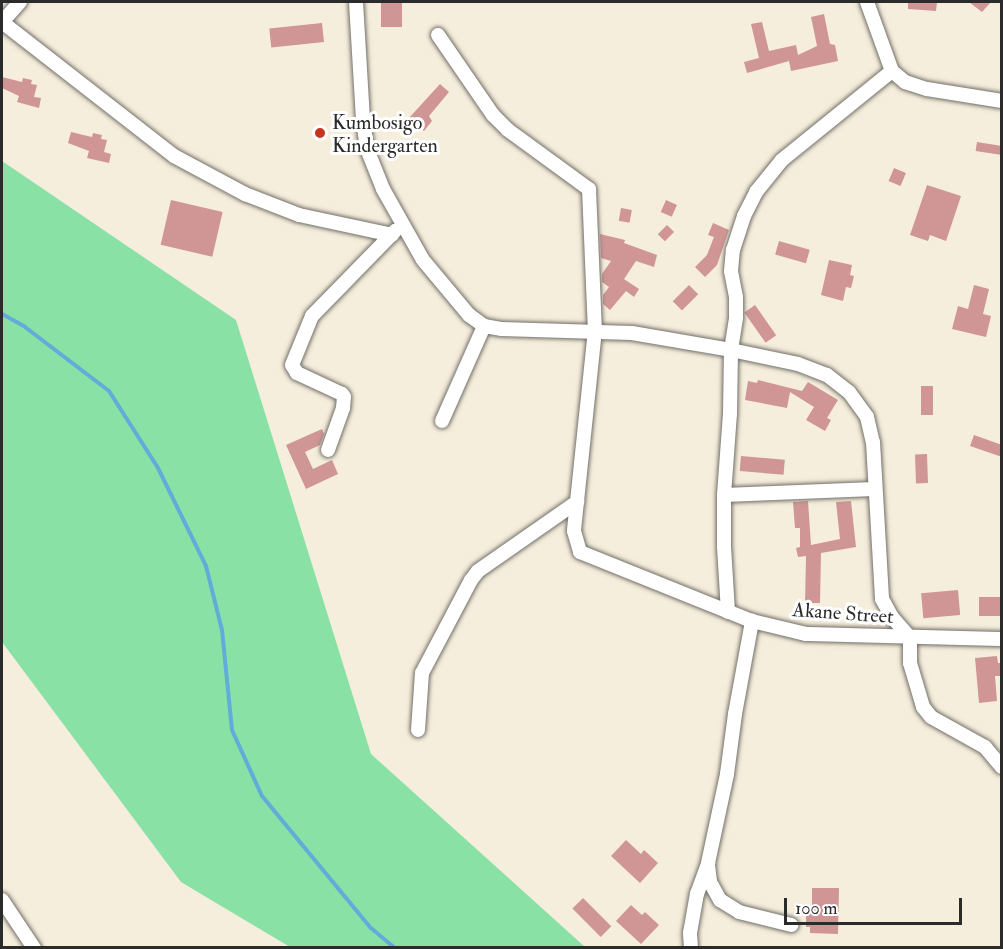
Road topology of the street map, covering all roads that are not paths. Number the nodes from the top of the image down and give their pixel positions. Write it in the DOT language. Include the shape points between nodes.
graph roads {
  1 [pos="20,2"];
  2 [pos="356,2"];
  3 [pos="867,2"];
  4 [pos="2,22"];
  5 [pos="438,35"];
  6 [pos="892,71"];
  7 [pos="1002,101"];
  8 [pos="403,222"];
  9 [pos="392,235"];
  10 [pos="484,326"];
  11 [pos="595,330"];
  12 [pos="731,350"];
  13 [pos="442,421"];
  14 [pos="328,450"];
  15 [pos="874,489"];
  16 [pos="724,495"];
  17 [pos="577,502"];
  18 [pos="728,612"];
  19 [pos="752,621"];
  20 [pos="910,638"];
  21 [pos="1002,639"];
  22 [pos="418,730"];
  23 [pos="1002,767"];
  24 [pos="708,863"];
  25 [pos="2,900"];
  26 [pos="790,925"];
  27 [pos="34,948"];
  28 [pos="691,948"];
  1 -- 4 [label="street"];
  2 -- 8 [label="street" via="367,149 383,189"];
  3 -- 6 [label="street"];
  4 -- 9 [label="street" via="174,156 245,194 299,215"];
  5 -- 11 [label="street" via="500,123 589,189"];
  6 -- 7 [label="street" via="905,82 927,89"];
  6 -- 12 [label="street" via="782,160 756,192 733,250 736,317"];
  8 -- 9 [label="street"];
  8 -- 10 [label="street" via="423,260 447,292"];
  9 -- 14 [label="street" via="312,316 292,365 292,370 344,398"];
  10 -- 11 [label="street"];
  10 -- 13 [label="street"];
  11 -- 12 [label="street"];
  11 -- 17 [label="street"];
  12 -- 15 [label="street" via="798,364 827,375 849,392 867,417 873,442"];
  12 -- 16 [label="street"];
  15 -- 16 [label="street"];
  15 -- 20 [label="street" via="882,599"];
  16 -- 18 [label="street"];
  17 -- 18 [label="street, Akane Street" via="575,539 579,552"];
  17 -- 22 [label="street" via="478,571 471,580 422,674"];
  18 -- 19 [label="street, Akane Street"];
  19 -- 20 [label="street, Akane Street" via="806,634"];
  19 -- 24 [label="street"];
  20 -- 21 [label="street, Akane Street"];
  20 -- 23 [label="street" via="909,663 922,707 931,717 985,747"];
  24 -- 26 [label="street" via="710,882 720,900 739,912"];
  24 -- 28 [label="street" via="697,894"];
  25 -- 27 [label="street"];
}
